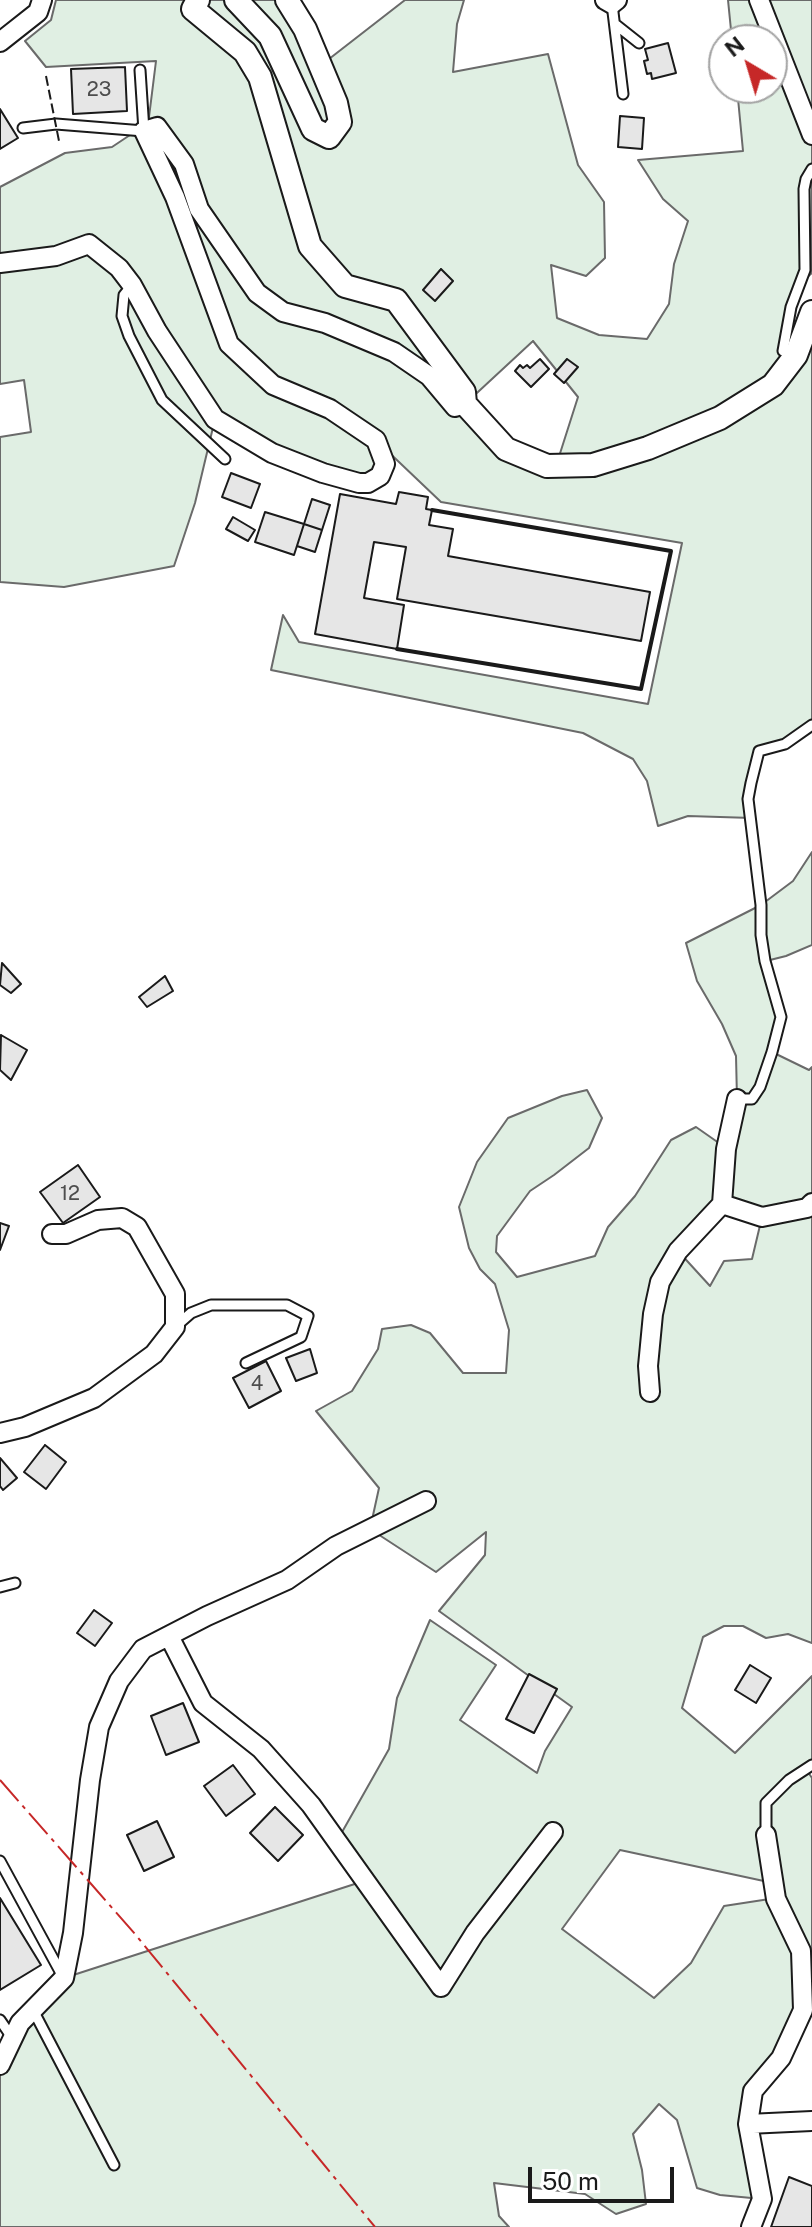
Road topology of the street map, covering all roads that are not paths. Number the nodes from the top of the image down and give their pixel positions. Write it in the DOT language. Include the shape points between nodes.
graph roads {
  1 [pos="42,0"];
  2 [pos="198,0"];
  3 [pos="236,0"];
  4 [pos="287,0"];
  5 [pos="759,0"];
  6 [pos="611,1"];
  7 [pos="615,24"];
  8 [pos="0,42"];
  9 [pos="639,43"];
  10 [pos="140,70"];
  11 [pos="623,94"];
  12 [pos="23,128"];
  13 [pos="144,131"];
  14 [pos="812,135"];
  15 [pos="812,169"];
  16 [pos="0,263"];
  17 [pos="132,285"];
  18 [pos="812,312"];
  19 [pos="783,351"];
  20 [pos="465,404"];
  21 [pos="225,459"];
  22 [pos="812,725"];
  23 [pos="737,1099"];
  24 [pos="812,1203"];
  25 [pos="722,1204"];
  26 [pos="52,1234"];
  27 [pos="175,1327"];
  28 [pos="246,1363"];
  29 [pos="650,1392"];
  30 [pos="0,1433"];
  31 [pos="426,1501"];
  32 [pos="15,1583"];
  33 [pos="0,1587"];
  34 [pos="169,1636"];
  35 [pos="812,1765"];
  36 [pos="553,1832"];
  37 [pos="766,1835"];
  38 [pos="0,1861"];
  39 [pos="64,1978"];
  40 [pos="33,2010"];
  41 [pos="0,2020"];
  42 [pos="13,2039"];
  43 [pos="0,2065"];
  44 [pos="812,2121"];
  45 [pos="748,2124"];
  46 [pos="114,2165"];
  47 [pos="751,2227"];
  1 -- 8 [label="street" via="38,12"];
  2 -- 20 [label="street" via="193,9 245,52 260,77 310,246 345,286 396,300 464,392"];
  3 -- 4 [label="street" via="270,36 313,129 329,137 340,122 336,103"];
  5 -- 14 [label="street"];
  6 -- 7 [label="lane"];
  7 -- 9 [label="lane"];
  7 -- 11 [label="lane"];
  10 -- 13 [label="lane"];
  12 -- 13 [label="lane" via="56,124"];
  13 -- 17 [label="street" via="175,197 229,344 273,385 330,409 376,440 385,464 380,476 359,483 323,473 272,453 215,419"];
  13 -- 20 [label="street" via="157,127 184,164 199,209 257,293 283,312 394,352 429,376 455,407"];
  15 -- 19 [label="lane" via="804,189 805,270"];
  16 -- 17 [label="street" via="56,256 89,244"];
  17 -- 21 [label="lane" via="124,295 122,316 162,400"];
  18 -- 20 [label="street" via="796,355 773,385 720,418 593,465 547,466 506,449"];
  22 -- 23 [label="lane" via="785,744 759,751 751,783 748,799 761,935 781,1017 760,1087 752,1099"];
  23 -- 25 [label="street"];
  24 -- 25 [label="street" via="762,1217"];
  25 -- 29 [label="street" via="678,1251 660,1282 648,1366"];
  26 -- 27 [label="street" via="122,1218 137,1227 175,1294"];
  27 -- 28 [label="lane" via="211,1305 287,1305 308,1316 301,1337"];
  27 -- 30 [label="street" via="154,1354 94,1398"];
  31 -- 34 [label="street" via="336,1546 287,1580"];
  32 -- 33 [label="lane"];
  34 -- 36 [label="street" via="203,1703 261,1749 311,1805 441,1987 475,1933"];
  34 -- 39 [label="street" via="143,1649 119,1681 99,1727"];
  35 -- 37 [label="lane" via="766,1803"];
  37 -- 45 [label="street" via="776,1899 801,1951 803,2010 781,2058 753,2091"];
  38 -- 39 [label="lane"];
  39 -- 40 [label="street"];
  40 -- 42 [label="street"];
  40 -- 46 [label="lane"];
  41 -- 42 [label="lane"];
  42 -- 43 [label="street"];
  44 -- 45 [label="street"];
  45 -- 47 [label="street" via="762,2199"];
}
